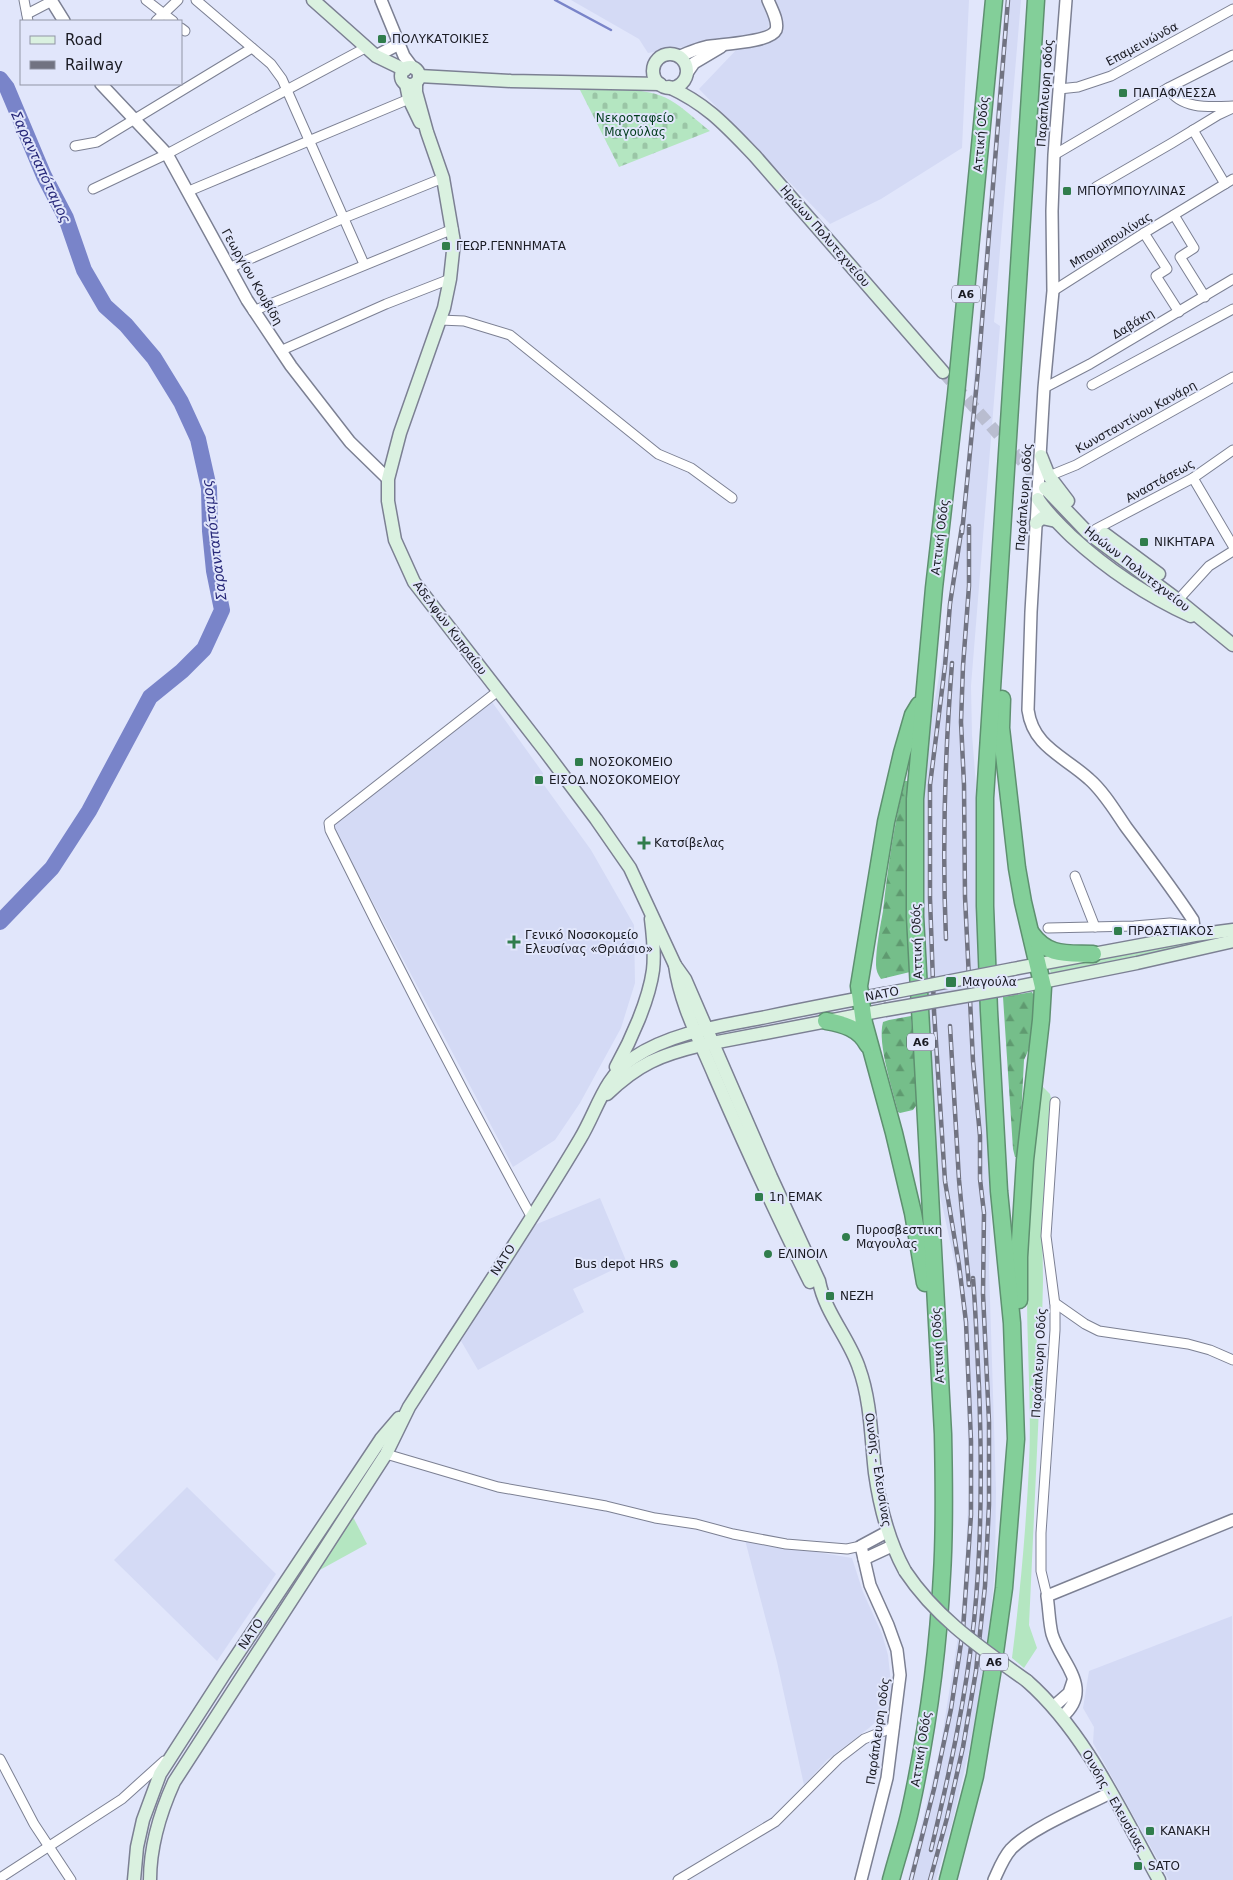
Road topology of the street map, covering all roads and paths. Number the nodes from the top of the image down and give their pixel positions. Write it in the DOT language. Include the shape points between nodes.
graph roads {
  1 [pos="24,0"];
  2 [pos="146,0"];
  3 [pos="178,0"];
  4 [pos="196,0"];
  5 [pos="313,0"];
  6 [pos="381,0"];
  7 [pos="768,0"];
  8 [pos="994,0"];
  9 [pos="1036,0"];
  10 [pos="1066,0"];
  11 [pos="52,1"];
  12 [pos="1233,9"];
  13 [pos="164,14"];
  14 [pos="28,18"];
  15 [pos="63,20"];
  16 [pos="157,20"];
  17 [pos="172,20"];
  18 [pos="399,44"];
  19 [pos="728,44"];
  20 [pos="252,48"];
  21 [pos="372,51"];
  22 [pos="1233,55"];
  23 [pos="680,56"];
  24 [pos="654,68"];
  25 [pos="687,74"];
  26 [pos="410,77"];
  27 [pos="616,83"];
  28 [pos="102,85"];
  29 [pos="664,85"];
  30 [pos="1168,88"];
  31 [pos="288,90"];
  32 [pos="1059,90"];
  33 [pos="409,99"];
  34 [pos="702,104"];
  35 [pos="1233,107"];
  36 [pos="136,120"];
  37 [pos="1193,130"];
  38 [pos="427,132"];
  39 [pos="310,140"];
  40 [pos="75,146"];
  41 [pos="167,154"];
  42 [pos="1054,155"];
  43 [pos="443,178"];
  44 [pos="1233,179"];
  45 [pos="1224,184"];
  46 [pos="1096,187"];
  47 [pos="93,189"];
  48 [pos="189,191"];
  49 [pos="1174,215"];
  50 [pos="344,218"];
  51 [pos="453,229"];
  52 [pos="1144,233"];
  53 [pos="364,264"];
  54 [pos="229,268"];
  55 [pos="450,279"];
  56 [pos="1233,279"];
  57 [pos="1053,291"];
  58 [pos="1205,297"];
  59 [pos="1233,309"];
  60 [pos="253,311"];
  61 [pos="1179,312"];
  62 [pos="440,320"];
  63 [pos="280,350"];
  64 [pos="943,372"];
  65 [pos="1233,376"];
  66 [pos="1092,385"];
  67 [pos="1044,388"];
  68 [pos="1233,450"];
  69 [pos="1041,456"];
  70 [pos="1193,478"];
  71 [pos="388,479"];
  72 [pos="1044,487"];
  73 [pos="732,498"];
  74 [pos="1056,521"];
  75 [pos="1036,523"];
  76 [pos="1096,529"];
  77 [pos="1233,546"];
  78 [pos="1233,551"];
  79 [pos="1178,600"];
  80 [pos="997,617"];
  81 [pos="1204,623"];
  82 [pos="1233,645"];
  83 [pos="498,690"];
  84 [pos="924,697"];
  85 [pos="1075,876"];
  86 [pos="650,909"];
  87 [pos="1095,927"];
  88 [pos="1048,928"];
  89 [pos="1233,930"];
  90 [pos="1194,931"];
  91 [pos="1032,933"];
  92 [pos="1233,942"];
  93 [pos="1094,954"];
  94 [pos="1038,965"];
  95 [pos="1042,983"];
  96 [pos="861,1006"];
  97 [pos="826,1021"];
  98 [pos="701,1030"];
  99 [pos="739,1038"];
  100 [pos="707,1044"];
  101 [pos="870,1050"];
  102 [pos="722,1067"];
  103 [pos="608,1082"];
  104 [pos="1055,1102"];
  105 [pos="594,1112"];
  106 [pos="531,1216"];
  107 [pos="824,1300"];
  108 [pos="1055,1303"];
  109 [pos="1012,1323"];
  110 [pos="1233,1360"];
  111 [pos="940,1387"];
  112 [pos="409,1407"];
  113 [pos="386,1454"];
  114 [pos="1233,1520"];
  115 [pos="887,1532"];
  116 [pos="861,1546"];
  117 [pos="892,1546"];
  118 [pos="864,1559"];
  119 [pos="1047,1596"];
  120 [pos="1074,1679"];
  121 [pos="1054,1707"];
  122 [pos="1062,1718"];
  123 [pos="894,1727"];
  124 [pos="171,1754"];
  125 [pos="0,1759"];
  126 [pos="1110,1793"];
  127 [pos="51,1847"];
  128 [pos="0,1878"];
  129 [pos="71,1880"];
  130 [pos="134,1880"];
  131 [pos="150,1880"];
  132 [pos="678,1880"];
  133 [pos="861,1880"];
  134 [pos="891,1880"];
  135 [pos="948,1880"];
  136 [pos="994,1880"];
  137 [pos="1159,1880"];
  1 -- 14 [label="street"];
  2 -- 13 [label="street"];
  3 -- 13 [label="street"];
  4 -- 20 [label="street"];
  5 -- 21 [label="main road"];
  6 -- 18 [label="street"];
  7 -- 19 [label="street" via="776,23 775,32 764,38"];
  8 -- 84 [label="highway, Αττική Οδός / Α6"];
  9 -- 80 [label="highway, Α6"];
  10 -- 32 [label="street, Παράπλευρη οδός"];
  11 -- 14 [label="street"];
  11 -- 15 [label="street"];
  12 -- 32 [label="street, Επαμεινώνδα" via="1111,76"];
  13 -- 16 [label="street"];
  13 -- 17 [label="street"];
  18 -- 21 [label="street"];
  18 -- 26 [label="street"];
  19 -- 23 [label="street"];
  19 -- 25 [label="street" via="694,63"];
  20 -- 31 [label="street" via="271,64"];
  20 -- 36 [label="street"];
  21 -- 26 [label="main road"];
  21 -- 31 [label="street"];
  22 -- 30 [label="street"];
  23 -- 24 [label="main road" via="666,54"];
  23 -- 25 [label="main road"];
  24 -- 27 [label="main road, Ηρώων Πολυτεχνείου" via="643,79"];
  24 -- 29 [label="main road" via="655,77"];
  25 -- 29 [label="main road" via="681,83"];
  25 -- 34 [label="main road, Ηρώων Πολυτεχνείου"];
  26 -- 27 [label="main road, Ηρώων Πολυτεχνείου"];
  26 -- 33 [label="main road, Αδελφών Κυπραίου"];
  26 -- 38 [label="main road, Αδελφών Κυπραίου"];
  27 -- 29 [label="main road, Ηρώων Πολυτεχνείου"];
  28 -- 36 [label="street, Γεωργίου Κουβίδη"];
  29 -- 34 [label="main road, Ηρώων Πολυτεχνείου"];
  30 -- 35 [label="street" via="1190,104"];
  30 -- 42 [label="street"];
  31 -- 39 [label="street"];
  31 -- 41 [label="street"];
  32 -- 42 [label="street, Παράπλευρη οδός"];
  33 -- 38 [label="main road, Αδελφών Κυπραίου"];
  33 -- 39 [label="street"];
  34 -- 64 [label="main road, Ηρώων Πολυτεχνείου" via="755,156"];
  35 -- 37 [label="street"];
  36 -- 40 [label="street" via="97,142"];
  36 -- 41 [label="street, Γεωργίου Κουβίδη"];
  37 -- 45 [label="street"];
  37 -- 46 [label="street"];
  38 -- 43 [label="main road, Αδελφών Κυπραίου"];
  39 -- 48 [label="street"];
  39 -- 50 [label="street"];
  41 -- 47 [label="street"];
  41 -- 48 [label="street, Γεωργίου Κουβίδη"];
  42 -- 57 [label="street, Παράπλευρη οδός"];
  43 -- 50 [label="street"];
  43 -- 51 [label="main road, Αδελφών Κυπραίου"];
  44 -- 45 [label="street, Μπουμπουλίνας"];
  45 -- 49 [label="street, Μπουμπουλίνας"];
  48 -- 54 [label="street, Γεωργίου Κουβίδη"];
  49 -- 52 [label="street, Μπουμπουλίνας"];
  49 -- 58 [label="street" via="1194,248 1180,257"];
  50 -- 53 [label="street"];
  50 -- 54 [label="street"];
  51 -- 53 [label="street"];
  51 -- 55 [label="main road, Αδελφών Κυπραίου"];
  52 -- 57 [label="street, Μπουμπουλίνας"];
  52 -- 61 [label="street" via="1166,269 1156,276"];
  53 -- 60 [label="street"];
  54 -- 60 [label="street, Γεωργίου Κουβίδη"];
  55 -- 62 [label="main road, Αδελφών Κυπραίου"];
  55 -- 63 [label="street"];
  56 -- 58 [label="street, Δαβάκη"];
  57 -- 67 [label="street, Παράπλευρη οδός"];
  58 -- 61 [label="street, Δαβάκη"];
  59 -- 66 [label="street"];
  60 -- 63 [label="street, Γεωργίου Κουβίδη"];
  61 -- 67 [label="street, Δαβάκη"];
  62 -- 71 [label="main road, Αδελφών Κυπραίου" via="400,434"];
  62 -- 73 [label="street" via="464,321 510,335 658,454 691,468"];
  63 -- 71 [label="street, Γεωργίου Κουβίδη" via="350,442"];
  65 -- 72 [label="street, Κωνσταντίνου Κανάρη"];
  67 -- 69 [label="street, Παράπλευρη οδός"];
  68 -- 70 [label="street, Αναστάσεως"];
  69 -- 72 [label="main road"];
  69 -- 72 [label="street, Παράπλευρη οδός"];
  70 -- 76 [label="street, Αναστάσεως"];
  70 -- 77 [label="street"];
  71 -- 83 [label="main road, Αδελφών Κυπραίου" via="390,520 395,540 414,582"];
  72 -- 74 [label="main road" via="1044,508"];
  72 -- 75 [label="street, Παράπλευρη οδός"];
  72 -- 76 [label="main road" via="1070,503"];
  72 -- 79 [label="main road, Ηρώων Πολυτεχνείου" via="1088,532"];
  74 -- 75 [label="main road" via="1042,518"];
  74 -- 81 [label="main road" via="1136,588"];
  75 -- 90 [label="street, Παράπλευρη οδός" via="1029,722 1049,748 1093,783 1193,920"];
  76 -- 79 [label="main road" via="1167,581"];
  78 -- 79 [label="street" via="1209,566"];
  79 -- 81 [label="main road, Ηρώων Πολυτεχνείου"];
  80 -- 91 [label="highway" via="1002,661 1002,728 1012,830 1023,902"];
  80 -- 109 [label="highway, Α6" via="985,798 985,906 998,1191"];
  81 -- 82 [label="main road, Ηρώων Πολυτεχνείου"];
  83 -- 86 [label="main road, Αδελφών Κυπραίου" via="630,868"];
  83 -- 106 [label="street" via="329,823 401,973"];
  84 -- 96 [label="highway" via="913,715 886,822 860,980"];
  84 -- 111 [label="highway, Αττική Οδός / Α6" via="915,799 915,916"];
  85 -- 87 [label="street"];
  86 -- 98 [label="main road, Αδελφών Κυπραίου" via="675,965 677,982"];
  86 -- 103 [label="main road" via="653,970 628,1046"];
  87 -- 88 [label="street"];
  87 -- 90 [label="street" via="1170,923"];
  89 -- 90 [label="main road, ΝΑΤΟ"];
  90 -- 93 [label="main road, ΝΑΤΟ"];
  91 -- 93 [label="highway" via="1037,942 1054,952"];
  91 -- 94 [label="highway"];
  92 -- 95 [label="main road, ΝΑΤΟ"];
  93 -- 94 [label="main road, ΝΑΤΟ"];
  94 -- 95 [label="highway"];
  94 -- 96 [label="main road, ΝΑΤΟ, bridge" via="884,994"];
  95 -- 96 [label="main road, ΝΑΤΟ, bridge" via="885,1010"];
  95 -- 109 [label="highway" via="1042,1020 1025,1160 1019,1299"];
  96 -- 97 [label="main road, ΝΑΤΟ"];
  96 -- 98 [label="main road, ΝΑΤΟ"];
  96 -- 101 [label="highway"];
  97 -- 99 [label="main road, ΝΑΤΟ"];
  97 -- 101 [label="highway" via="859,1032"];
  98 -- 100 [label="main road, Αδελφών Κυπραίου"];
  98 -- 103 [label="main road, ΝΑΤΟ" via="643,1052 622,1066"];
  99 -- 100 [label="main road, ΝΑΤΟ"];
  99 -- 102 [label="main road" via="725,1049"];
  100 -- 102 [label="main road, Οινόης - Ελευσίνας"];
  100 -- 105 [label="main road, ΝΑΤΟ" via="648,1062 612,1089"];
  100 -- 107 [label="main road, Οινόης - Ελευσίνας" via="736,1125 811,1284"];
  101 -- 111 [label="highway" via="894,1133 912,1213"];
  102 -- 107 [label="main road, Οινόης - Ελευσίνας" via="819,1281"];
  103 -- 105 [label="main road, ΝΑΤΟ"];
  104 -- 108 [label="street, Παράπλευρη Οδός" via="1046,1236"];
  105 -- 106 [label="main road, ΝΑΤΟ"];
  106 -- 112 [label="main road, ΝΑΤΟ"];
  107 -- 115 [label="main road, Οινόης - Ελευσίνας" via="860,1368"];
  108 -- 110 [label="street" via="1099,1331 1188,1344"];
  108 -- 119 [label="street, Παράπλευρη Οδός" via="1041,1533 1041,1571"];
  109 -- 135 [label="highway, Α6" via="1016,1439 1004,1588 975,1776"];
  111 -- 134 [label="highway, Αττική Οδός / Α6" via="944,1511 936,1652 910,1812"];
  112 -- 113 [label="main road, ΝΑΤΟ"];
  112 -- 124 [label="main road, ΝΑΤΟ" via="376,1447"];
  113 -- 116 [label="street" via="498,1487 696,1524 733,1534 786,1544 847,1549"];
  113 -- 131 [label="main road, ΝΑΤΟ" via="174,1782 158,1823"];
  114 -- 119 [label="street"];
  115 -- 116 [label="street"];
  115 -- 117 [label="main road, Οινόης - Ελευσίνας"];
  116 -- 118 [label="street, Παράπλευρη οδός"];
  117 -- 118 [label="street"];
  117 -- 121 [label="main road, Οινόης - Ελευσίνας, bridge" via="905,1571 944,1618 1027,1681"];
  118 -- 123 [label="street, Παράπλευρη οδός" via="870,1585 898,1656 900,1675"];
  119 -- 120 [label="street" via="1052,1635"];
  120 -- 121 [label="street" via="1069,1693"];
  120 -- 122 [label="street" via="1076,1699"];
  121 -- 122 [label="main road, Οινόης - Ελευσίνας"];
  122 -- 126 [label="main road, Οινόης - Ελευσίνας"];
  123 -- 132 [label="street" via="864,1739 843,1754 775,1822"];
  123 -- 133 [label="street, Παράπλευρη οδός" via="887,1778"];
  124 -- 127 [label="street" via="122,1800"];
  124 -- 130 [label="main road, ΝΑΤΟ" via="142,1820"];
  125 -- 127 [label="street" via="34,1824"];
  126 -- 136 [label="street" via="1021,1840 1010,1850"];
  126 -- 137 [label="main road, Οινόης - Ελευσίνας"];
  127 -- 128 [label="street"];
  127 -- 129 [label="street"];
}
